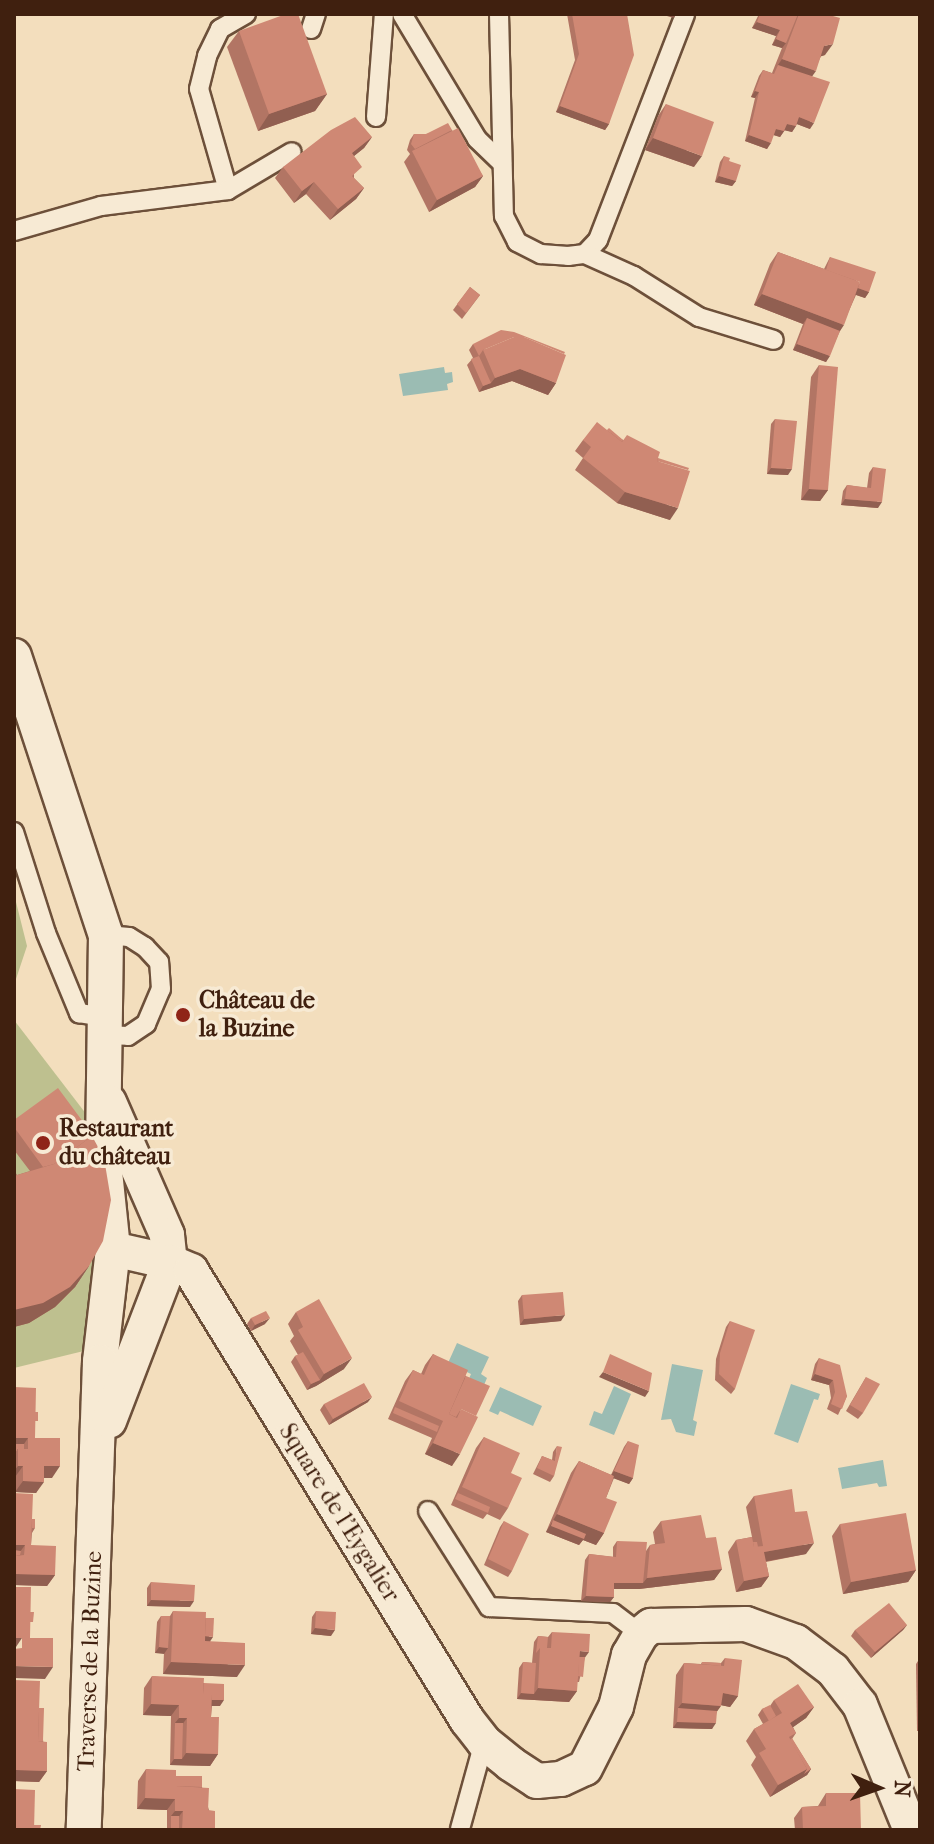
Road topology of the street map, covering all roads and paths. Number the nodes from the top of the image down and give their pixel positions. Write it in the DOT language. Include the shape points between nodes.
graph roads {
  1 [pos="246,14"];
  2 [pos="384,14"];
  3 [pos="402,14"];
  4 [pos="499,14"];
  5 [pos="685,14"];
  6 [pos="376,117"];
  7 [pos="292,152"];
  8 [pos="502,163"];
  9 [pos="228,190"];
  10 [pos="14,231"];
  11 [pos="585,254"];
  12 [pos="774,340"];
  13 [pos="14,656"];
  14 [pos="14,832"];
  15 [pos="106,935"];
  16 [pos="103,1026"];
  17 [pos="102,1083"];
  18 [pos="113,1236"];
  19 [pos="168,1248"];
  20 [pos="96,1492"];
  21 [pos="428,1511"];
  22 [pos="641,1634"];
  23 [pos="484,1742"];
  24 [pos="460,1829"];
  25 [pos="84,1830"];
  26 [pos="911,1830"];
  1 -- 9 [label="lane" via="220,29 199,89"];
  2 -- 6 [label="lane"];
  3 -- 8 [label="lane" via="477,139"];
  4 -- 8 [label="lane"];
  5 -- 11 [label="lane" via="598,240"];
  7 -- 9 [label="lane"];
  8 -- 11 [label="lane" via="504,216 517,242 541,254"];
  9 -- 10 [label="lane" via="101,206"];
  11 -- 12 [label="lane" via="634,276 699,317"];
  13 -- 15 [label="street, Traverse de la Buzine"];
  14 -- 16 [label="lane" via="46,933 79,1013"];
  15 -- 16 [label="street, Traverse de la Buzine"];
  15 -- 16 [label="lane" via="129,937 145,947 159,962 161,989 146,1024 128,1036"];
  16 -- 17 [label="street, Traverse de la Buzine"];
  17 -- 18 [label="street, Traverse de la Buzine"];
  17 -- 19 [label="street, Traverse de la Buzine"];
  18 -- 19 [label="street"];
  18 -- 20 [label="street, Traverse de la Buzine" via="100,1362"];
  19 -- 20 [label="street, Traverse de la Buzine" via="154,1313 112,1408"];
  19 -- 23 [label="street, Square de l'Eygalier" via="191,1271"];
  20 -- 25 [label="street, Traverse de la Buzine"];
  21 -- 22 [label="lane" via="489,1607 613,1613"];
  22 -- 23 [label="street, Square de l'Eygalier" via="601,1742 565,1757 511,1764"];
  22 -- 26 [label="street" via="651,1626 746,1624 796,1642 833,1670 860,1705"];
  23 -- 24 [label="lane"];
}
